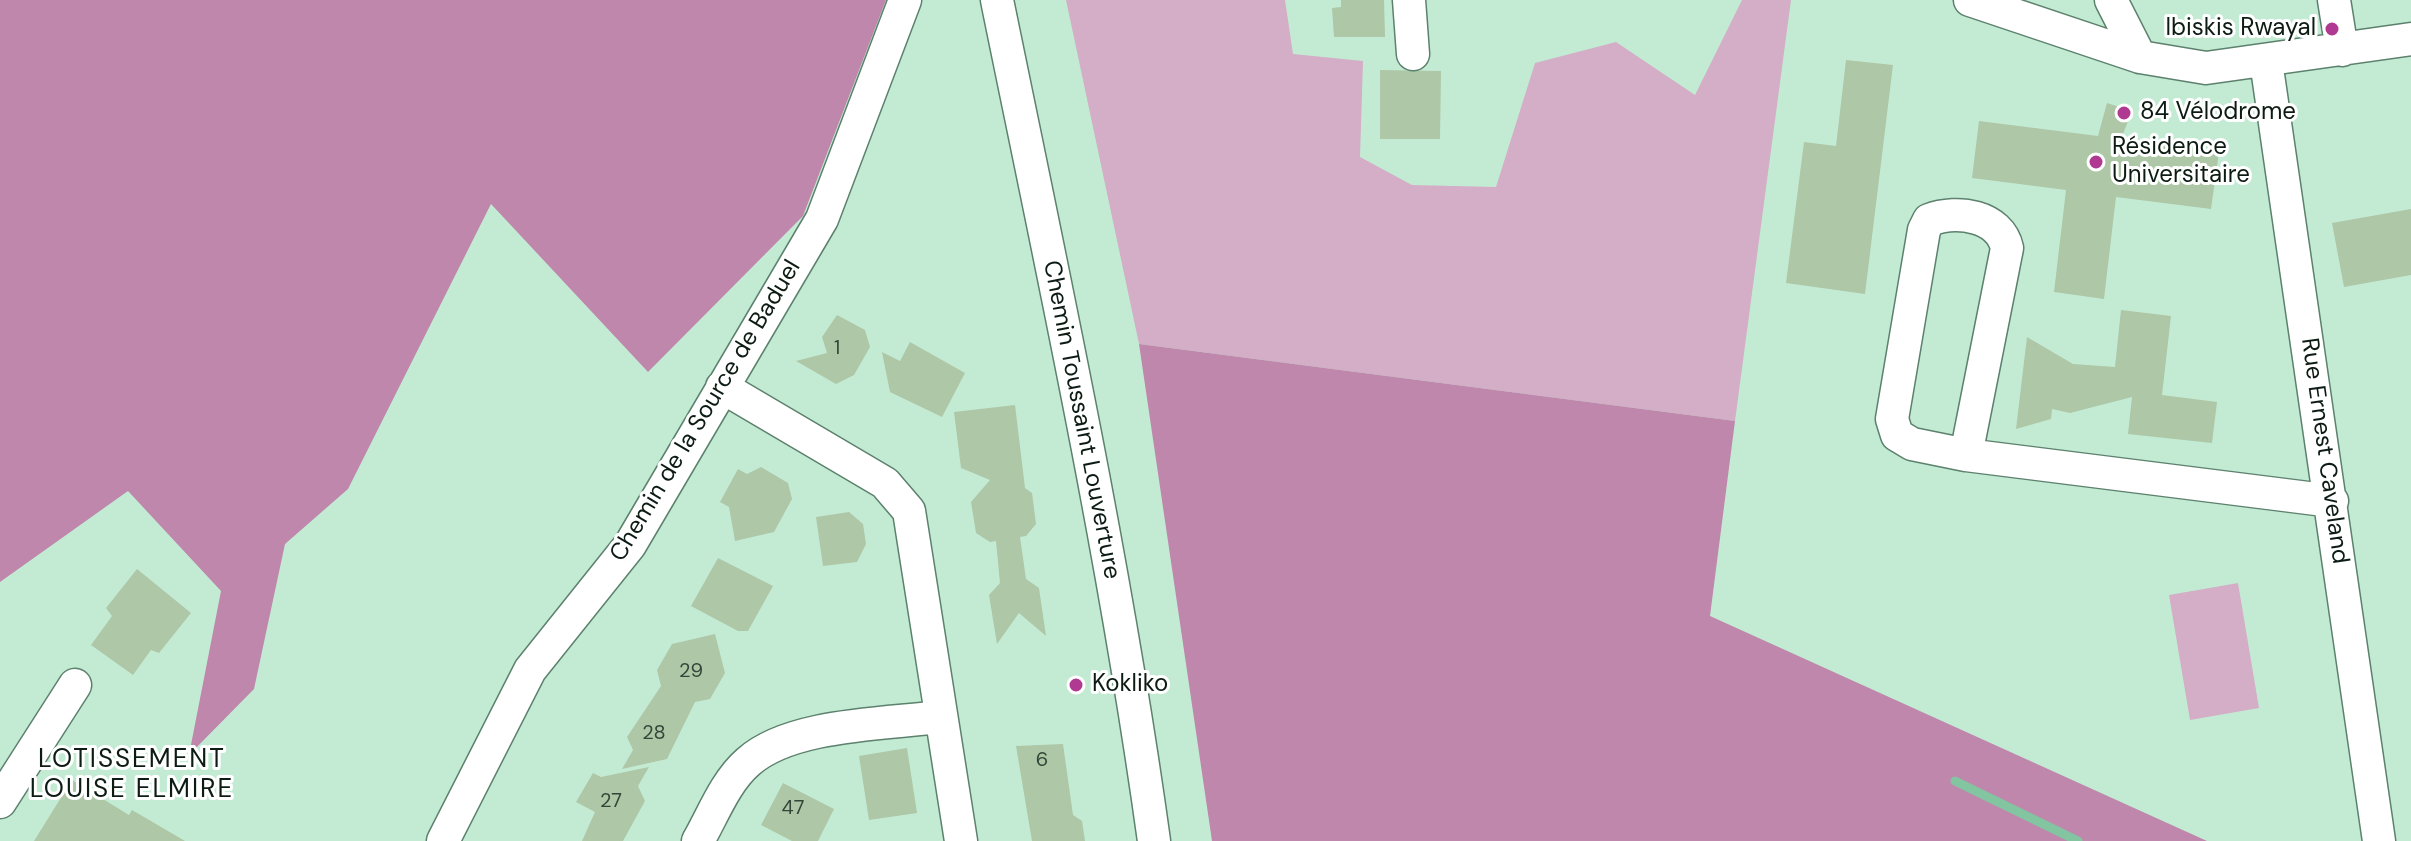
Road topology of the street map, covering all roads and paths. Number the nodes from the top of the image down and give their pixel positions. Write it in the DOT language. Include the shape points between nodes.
graph roads {
  1 [pos="905,0"];
  2 [pos="997,0"];
  3 [pos="1409,0"];
  4 [pos="1970,0"];
  5 [pos="2111,0"];
  6 [pos="2334,0"];
  7 [pos="2411,39"];
  8 [pos="2342,50"];
  9 [pos="1413,54"];
  10 [pos="2140,57"];
  11 [pos="2266,61"];
  12 [pos="722,387"];
  13 [pos="1966,455"];
  14 [pos="2332,501"];
  15 [pos="75,685"];
  16 [pos="939,717"];
  17 [pos="0,802"];
  18 [pos="443,841"];
  19 [pos="698,841"];
  20 [pos="961,841"];
  21 [pos="1154,841"];
  22 [pos="2379,841"];
  1 -- 12 [label="street, Chemin de la Source de Baduel" via="822,219"];
  2 -- 21 [label="street, Chemin Toussaint Louverture" via="1077,394"];
  3 -- 9 [label="street"];
  4 -- 10 [label="street"];
  5 -- 10 [label="street"];
  6 -- 8 [label="street"];
  7 -- 8 [label="street"];
  8 -- 11 [label="street"];
  10 -- 11 [label="street" via="2206,68"];
  11 -- 14 [label="street, Rue Ernest Caveland"];
  12 -- 16 [label="street" via="885,483 909,511"];
  12 -- 18 [label="street, Chemin de la Source de Baduel" via="630,545 530,670"];
  13 -- 13 [label="street" via="1912,444 1897,435 1892,419 1924,230 1929,220 1941,215 1990,221 2003,232 2007,248"];
  13 -- 14 [label="street"];
  14 -- 22 [label="street, Rue Ernest Caveland"];
  15 -- 17 [label="street"];
  16 -- 19 [label="street" via="816,733 767,748 733,779"];
  16 -- 20 [label="street"];
}
